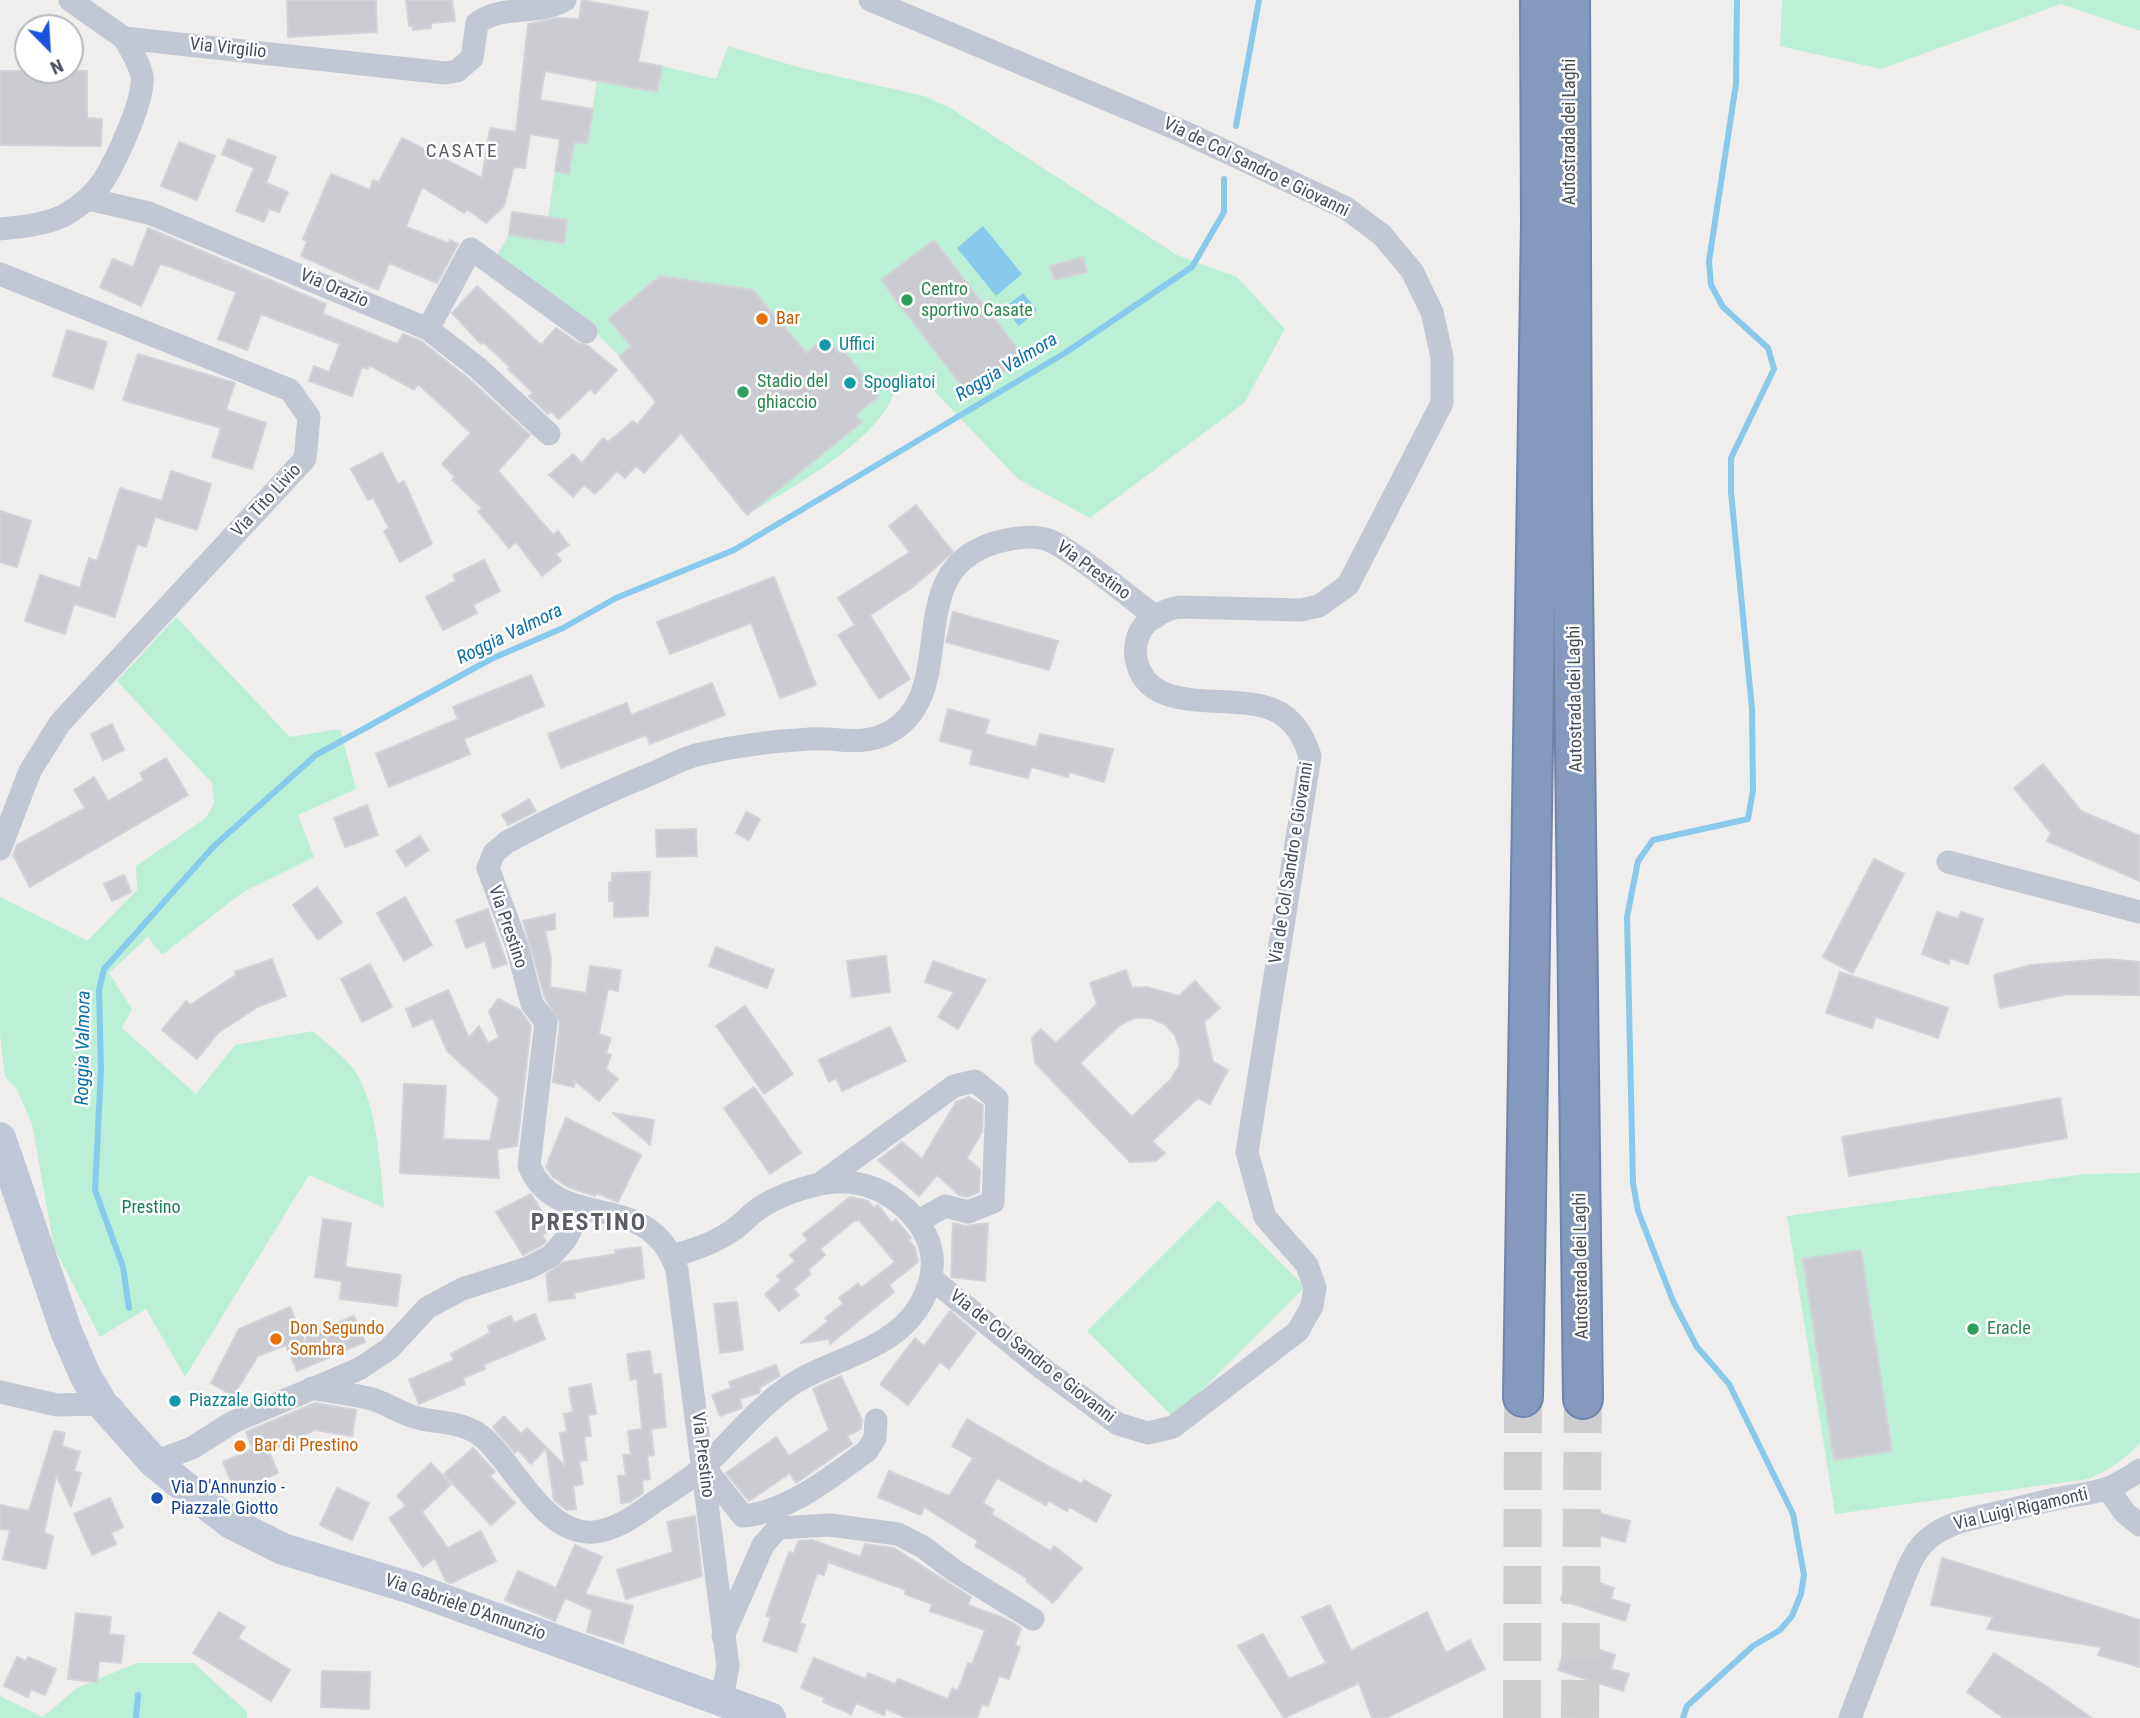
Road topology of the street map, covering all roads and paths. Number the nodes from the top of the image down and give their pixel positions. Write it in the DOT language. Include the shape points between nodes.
graph roads {
  1 [pos="70,0"];
  2 [pos="565,0"];
  3 [pos="870,0"];
  4 [pos="1540,0"];
  5 [pos="1570,0"];
  6 [pos="124,38"];
  7 [pos="88,199"];
  8 [pos="0,229"];
  9 [pos="0,274"];
  10 [pos="428,329"];
  11 [pos="586,332"];
  12 [pos="549,434"];
  13 [pos="1156,617"];
  14 [pos="0,849"];
  15 [pos="1948,862"];
  16 [pos="2140,912"];
  17 [pos="0,1138"];
  18 [pos="819,1184"];
  19 [pos="582,1208"];
  20 [pos="919,1221"];
  21 [pos="672,1256"];
  22 [pos="932,1279"];
  23 [pos="58,1303"];
  24 [pos="312,1388"];
  25 [pos="0,1392"];
  26 [pos="1523,1397"];
  27 [pos="1583,1399"];
  28 [pos="77,1404"];
  29 [pos="876,1420"];
  30 [pos="134,1429"];
  31 [pos="162,1466"];
  32 [pos="704,1467"];
  33 [pos="2140,1470"];
  34 [pos="2108,1489"];
  35 [pos="2140,1525"];
  36 [pos="1033,1619"];
  37 [pos="723,1636"];
  38 [pos="722,1699"];
  39 [pos="769,1718"];
  40 [pos="1850,1718"];
  1 -- 6 [label="street"];
  2 -- 6 [label="street, Via Virgilio" via="545,9 489,14 478,23 472,58 457,71 445,73"];
  3 -- 13 [label="street, Via de Col Sandro e Giovanni" via="1184,132 1346,208 1382,235 1405,262 1432,312 1442,357 1442,403 1348,584 1319,606 1301,610 1179,607 1165,609"];
  4 -- 26 [label="highway, Autostrada dei Laghi" via="1541,222"];
  5 -- 27 [label="highway, Autostrada dei Laghi"];
  6 -- 7 [label="street" via="142,78 137,106 103,181"];
  7 -- 8 [label="street" via="33,226"];
  7 -- 10 [label="street, Via Orazio" via="149,213"];
  9 -- 14 [label="street, Via Tito Livio" via="290,390 309,417 305,459 60,723 30,771"];
  10 -- 11 [label="street" via="471,249"];
  10 -- 12 [label="street, Via Orazio"];
  13 -- 19 [label="street, Via Prestino" via="1051,541 1022,537 993,542 967,557 947,578 936,606 922,695 909,716 889,732 865,741 815,738 697,755 600,794 494,853 488,869 492,885 517,946 532,1004 546,1021 529,1166 549,1195"];
  13 -- 22 [label="street, Via de Col Sandro e Giovanni" via="1143,627 1135,654 1144,680 1155,690 1168,696 1278,712 1304,738 1310,756 1247,1152 1265,1217 1307,1265 1315,1288 1312,1306 1298,1331 1173,1427 1148,1433 1118,1424"];
  15 -- 16 [label="street"];
  17 -- 23 [label="main road, Via Gabriele D'Annunzio"];
  18 -- 20 [label="street" via="852,1181 879,1190"];
  18 -- 20 [label="street" via="954,1086 975,1081 997,1100 993,1202 968,1212 945,1206"];
  18 -- 21 [label="street" via="755,1211 733,1231 698,1249"];
  19 -- 21 [label="street, Via Prestino" via="641,1222"];
  19 -- 24 [label="street" via="551,1256 462,1289 427,1308 389,1349 359,1369"];
  20 -- 22 [label="street" via="934,1258"];
  21 -- 32 [label="street, Via Prestino"];
  22 -- 32 [label="street" via="919,1306 899,1329 870,1349 800,1380"];
  23 -- 28 [label="main road, Via Gabriele D'Annunzio" via="85,1375"];
  23 -- 30 [label="main road, Via Gabriele D'Annunzio" via="100,1362"];
  24 -- 31 [label="street" via="233,1422"];
  24 -- 32 [label="street" via="374,1400 405,1414 473,1430 518,1475 548,1516 575,1531 608,1530"];
  25 -- 28 [label="street"];
  28 -- 30 [label="main road, Via Gabriele D'Annunzio"];
  28 -- 30 [label="street" via="93,1415"];
  29 -- 32 [label="street" via="875,1438 867,1451 778,1508 761,1514 743,1516"];
  30 -- 31 [label="main road, Via Gabriele D'Annunzio"];
  31 -- 38 [label="main road, Via Gabriele D'Annunzio" via="231,1523 283,1549 411,1588"];
  32 -- 37 [label="street, Via Prestino"];
  33 -- 34 [label="street, Via Luigi Rigamonti"];
  34 -- 35 [label="street"];
  34 -- 40 [label="street, Via Luigi Rigamonti" via="1965,1521 1927,1539 1905,1574"];
  36 -- 37 [label="street" via="898,1534 830,1525 778,1528 763,1545"];
  37 -- 38 [label="street, Via Prestino" via="729,1666"];
  38 -- 39 [label="main road, Via Gabriele D'Annunzio"];
}
